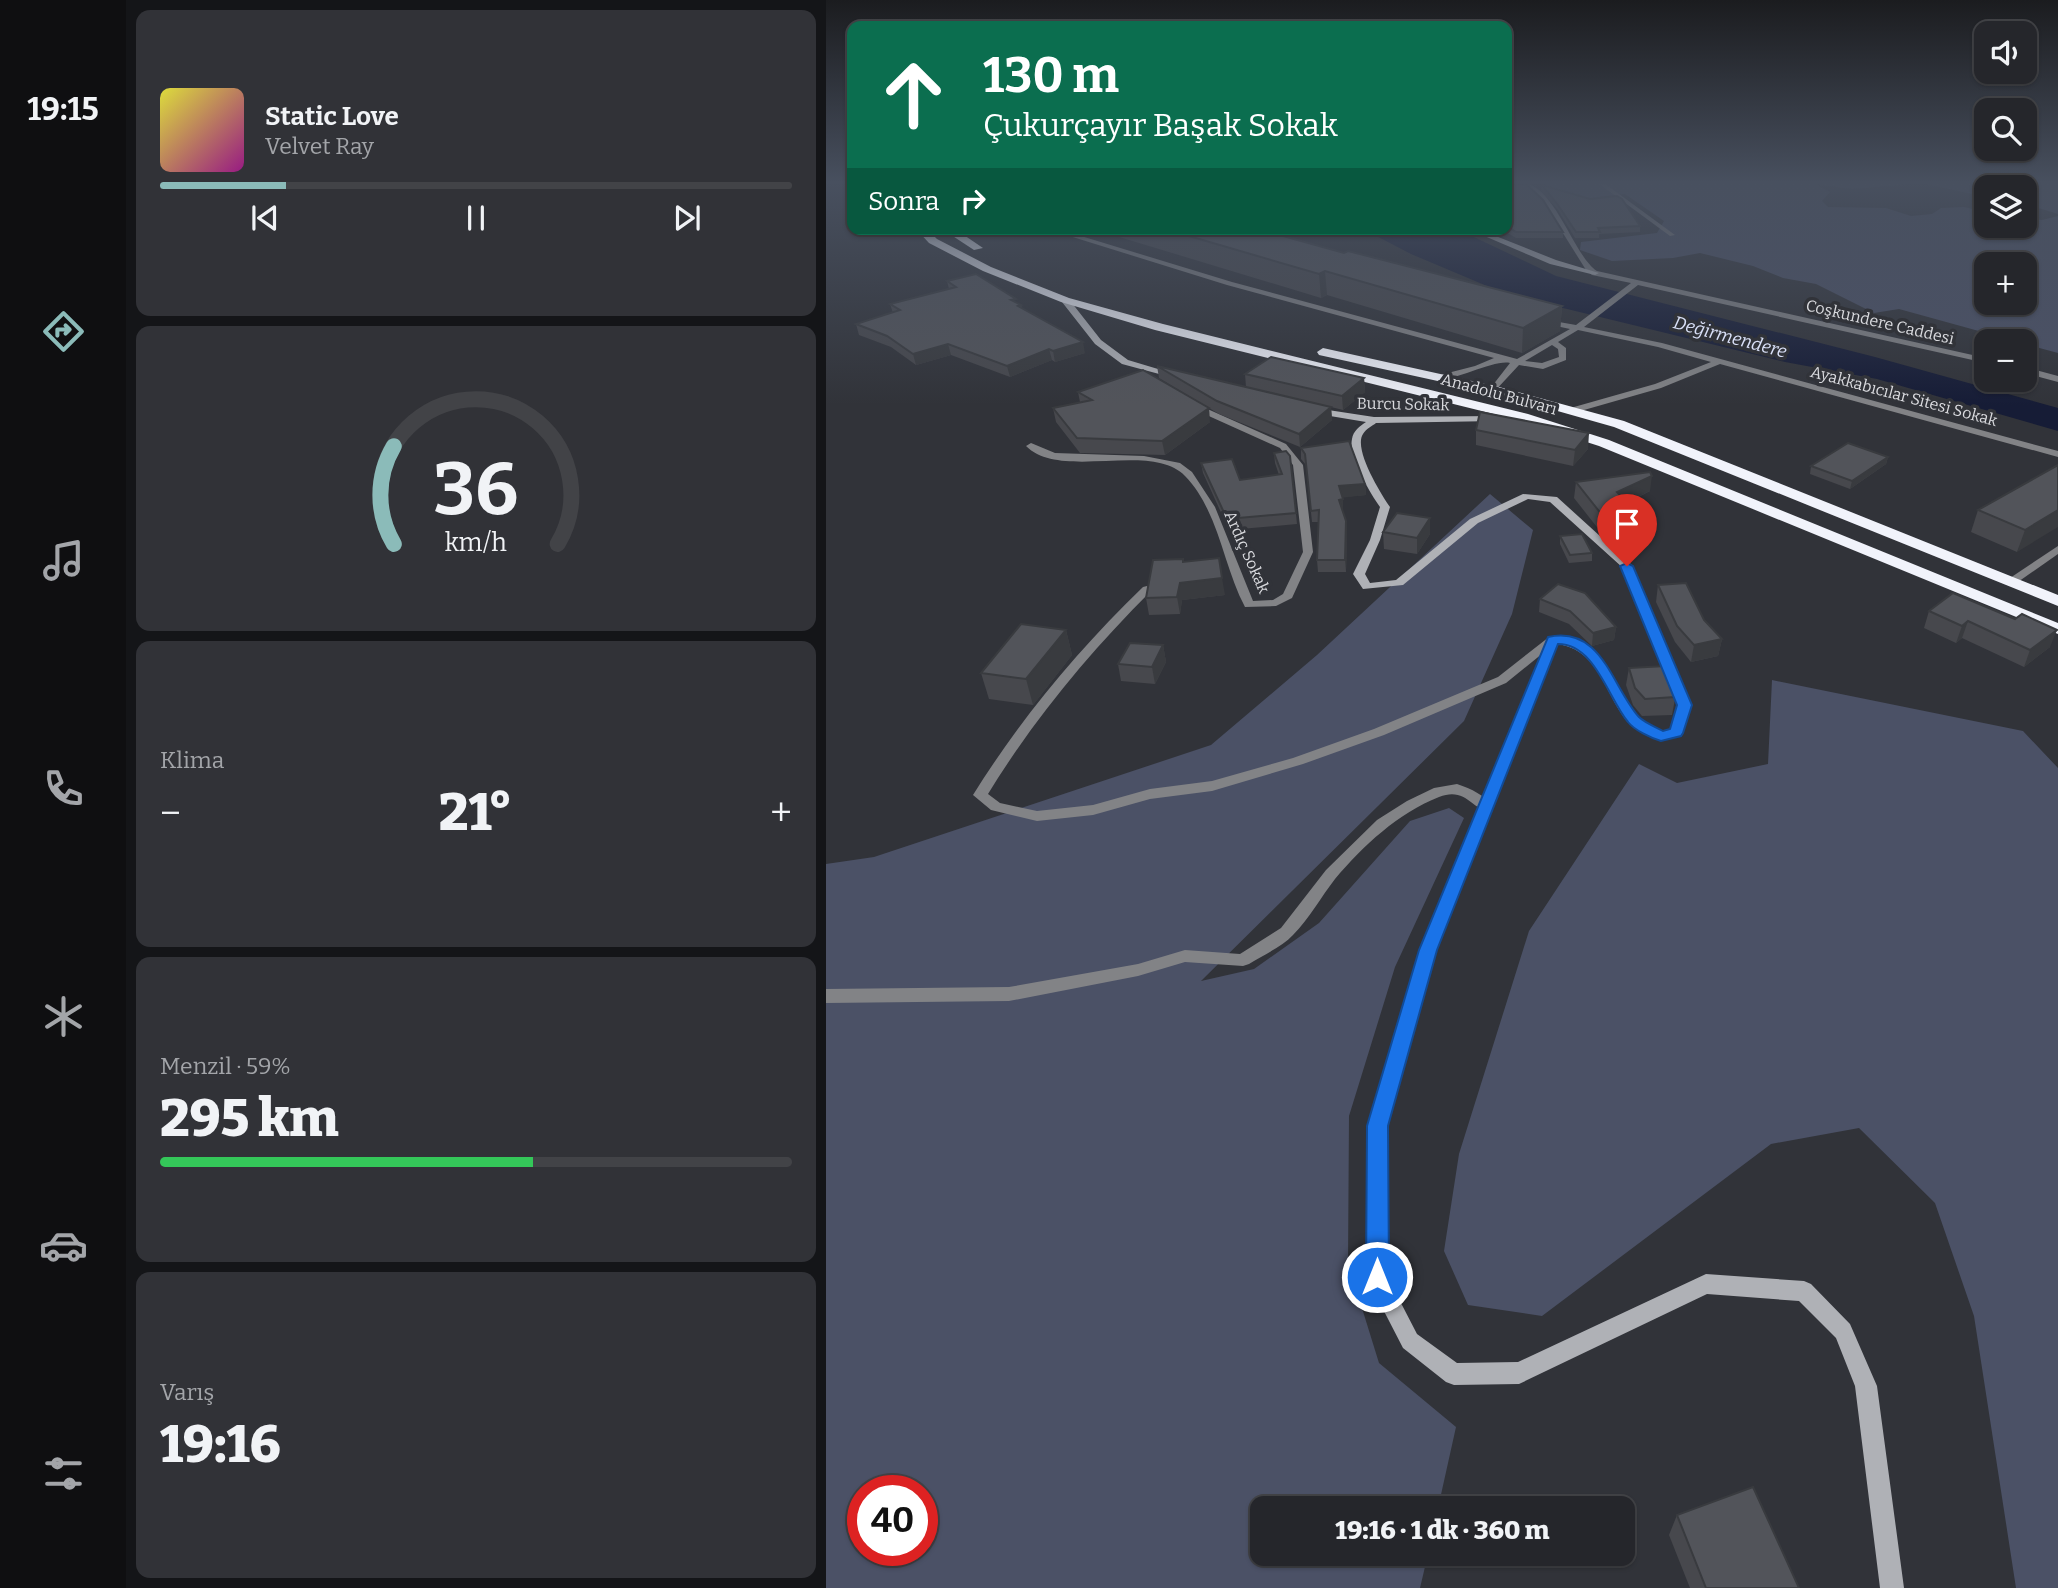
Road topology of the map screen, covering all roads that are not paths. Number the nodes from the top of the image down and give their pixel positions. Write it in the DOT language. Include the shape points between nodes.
graph roads {
  1 [pos="965,257"];
  2 [pos="994,257"];
  3 [pos="1139,257"];
  4 [pos="1541,257"];
  5 [pos="1580,257"];
  6 [pos="1595,273"];
  7 [pos="1636,283"];
  8 [pos="1065,300"];
  9 [pos="1538,319"];
  10 [pos="1575,329"];
  11 [pos="1553,342"];
  12 [pos="1502,358"];
  13 [pos="1974,358"];
  14 [pos="1125,362"];
  15 [pos="1519,362"];
  16 [pos="1718,362"];
  17 [pos="2037,373"];
  18 [pos="1439,378"];
  19 [pos="1191,379"];
  20 [pos="2058,379"];
  21 [pos="1154,382"];
  22 [pos="1493,390"];
  23 [pos="1184,401"];
  24 [pos="1308,409"];
  25 [pos="1570,411"];
  26 [pos="1523,417"];
  27 [pos="1374,420"];
  28 [pos="1031,446"];
  29 [pos="2058,453"];
  30 [pos="2058,548"];
  31 [pos="2011,582"];
  32 [pos="1147,589"];
  33 [pos="2058,601"];
  34 [pos="2058,629"];
  35 [pos="1553,640"];
  36 [pos="1487,807"];
  37 [pos="826,996"];
  38 [pos="1892,1588"];
  1 -- 8 [label="highway, Anadolu Bulvarı"];
  2 -- 18 [label="highway, Anadolu Bulvarı" via="1086,293 1163,316"];
  3 -- 12 [label="street"];
  4 -- 6 [label="street"];
  5 -- 6 [label="street"];
  6 -- 7 [label="street, Coşkundere Caddesi"];
  7 -- 10 [label="street"];
  7 -- 13 [label="street, Coşkundere Caddesi"];
  8 -- 14 [label="street" via="1098,342"];
  8 -- 26 [label="highway, Anadolu Bulvarı"];
  9 -- 10 [label="street, Ayakkabıcılar Sitesi Sokak"];
  10 -- 11 [label="street"];
  10 -- 16 [label="street, Ayakkabıcılar Sitesi Sokak" via="1617,335"];
  11 -- 15 [label="street"];
  11 -- 15 [label="street" via="1564,352 1555,363"];
  12 -- 15 [label="street"];
  12 -- 18 [label="street"];
  14 -- 19 [label="street"];
  14 -- 21 [label="street"];
  15 -- 22 [label="street" via="1502,375"];
  16 -- 25 [label="street" via="1658,386"];
  16 -- 29 [label="street, Ayakkabıcılar Sitesi Sokak"];
  17 -- 20 [label="street"];
  18 -- 22 [label="highway, Anadolu Bulvarı"];
  22 -- 25 [label="highway, Anadolu Bulvarı"];
  23 -- 28 [label="street, Ardıç Sokak" via="1283,446 1298,465 1308,552 1293,589 1276,603 1250,605 1219,525 1192,474 1166,462 1060,457 1038,453"];
  24 -- 27 [label="street, Burcu Sokak"];
  25 -- 31 [label="highway, Anadolu Bulvarı" via="1619,425"];
  26 -- 27 [label="street, Burcu Sokak"];
  26 -- 34 [label="highway, Anadolu Bulvarı" via="1604,443"];
  27 -- 35 [label="street" via="1358,432 1356,442 1375,495 1385,507 1359,574 1367,587 1399,583 1474,521 1527,496 1553,499 1627,566 1684,705 1676,733 1661,736 1634,721 1595,656 1570,640"];
  30 -- 31 [label="street"];
  31 -- 33 [label="highway, Anadolu Bulvarı"];
  32 -- 35 [label="street" via="1116,619 1022,732 980,795 996,807 1037,816 1093,810 1150,794 1212,786 1298,761 1502,680"];
  35 -- 36 [label="street"];
  36 -- 37 [label="street" via="1457,789 1439,791 1412,804 1382,823 1331,874 1287,932 1243,960 1185,956 1138,970 1009,994"];
  36 -- 38 [label="street" via="1428,950 1377,1126 1377,1277 1410,1341 1454,1374 1519,1373 1706,1284 1804,1290 1843,1331 1866,1386"];
}
